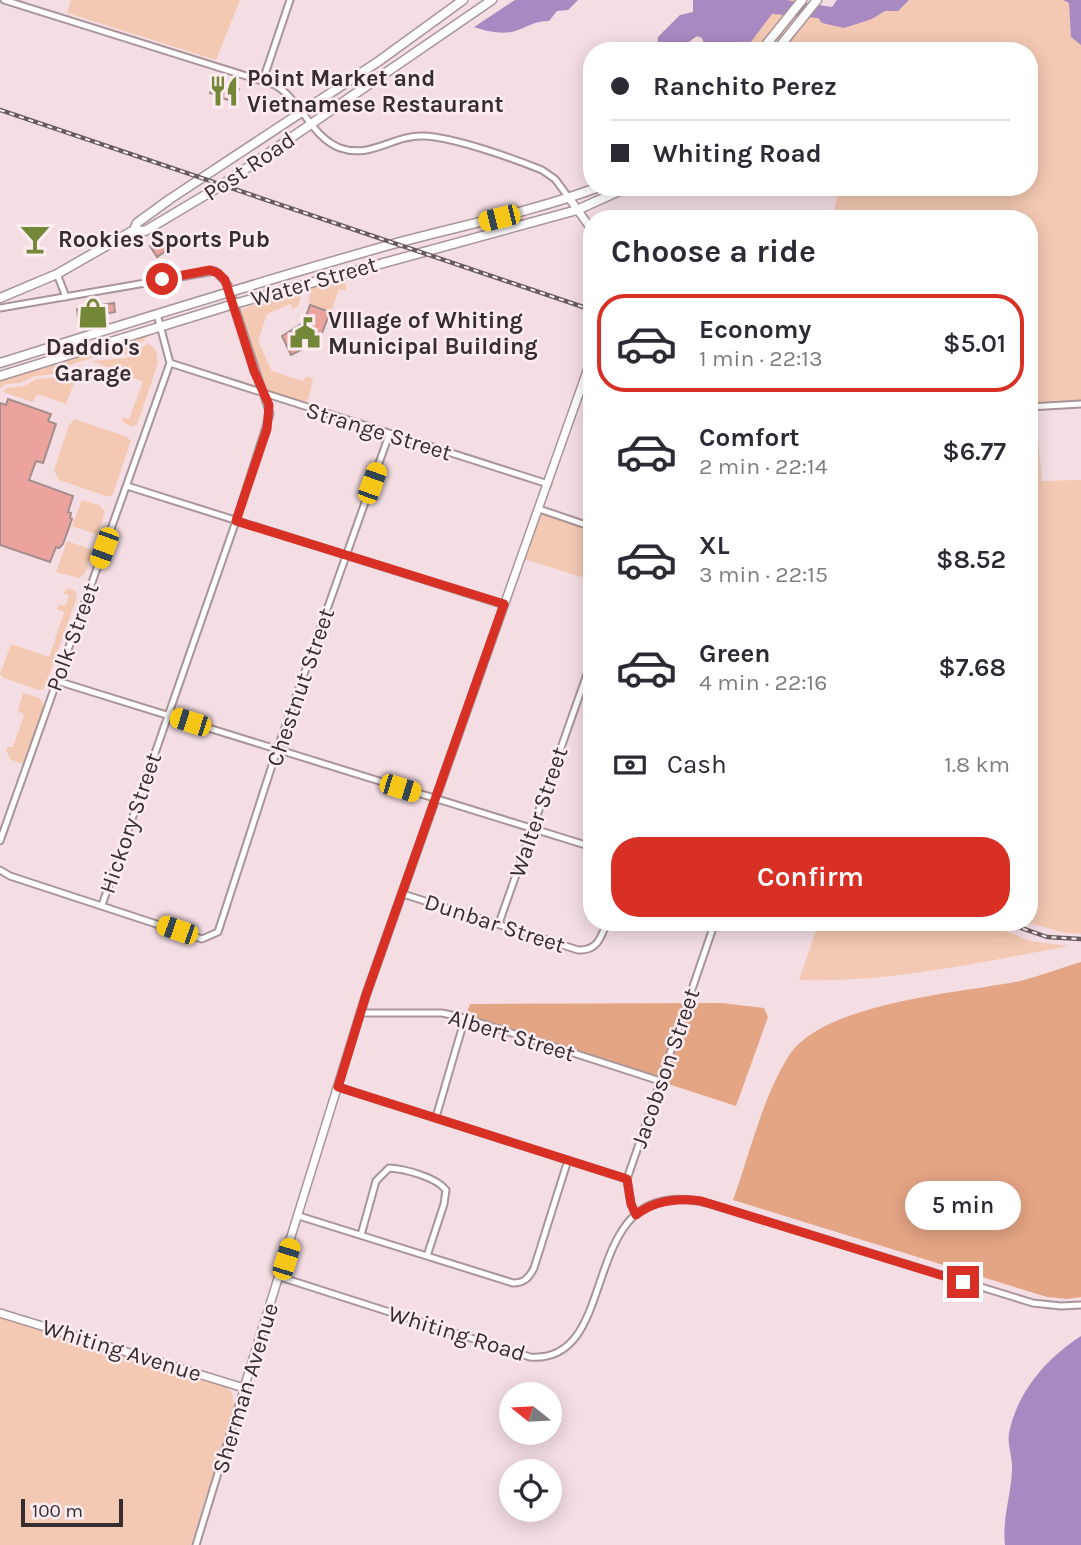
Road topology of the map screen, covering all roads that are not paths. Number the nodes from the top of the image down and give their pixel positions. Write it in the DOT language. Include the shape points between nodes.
graph roads {
  1 [pos="4,0"];
  2 [pos="290,0"];
  3 [pos="463,0"];
  4 [pos="492,0"];
  5 [pos="802,0"];
  6 [pos="817,1"];
  7 [pos="768,42"];
  8 [pos="783,42"];
  9 [pos="263,80"];
  10 [pos="303,112"];
  11 [pos="312,124"];
  12 [pos="583,193"];
  13 [pos="608,196"];
  14 [pos="569,198"];
  15 [pos="577,210"];
  16 [pos="583,218"];
  17 [pos="134,230"];
  18 [pos="57,274"];
  19 [pos="230,292"];
  20 [pos="66,297"];
  21 [pos="0,298"];
  22 [pos="234,304"];
  23 [pos="0,308"];
  24 [pos="157,314"];
  25 [pos="160,326"];
  26 [pos="0,362"];
  27 [pos="170,363"];
  28 [pos="0,376"];
  29 [pos="583,383"];
  30 [pos="266,396"];
  31 [pos="1081,404"];
  32 [pos="1038,406"];
  33 [pos="389,435"];
  34 [pos="548,484"];
  35 [pos="127,486"];
  36 [pos="539,509"];
  37 [pos="236,521"];
  38 [pos="583,524"];
  39 [pos="346,556"];
  40 [pos="504,604"];
  41 [pos="57,681"];
  42 [pos="583,686"];
  43 [pos="168,715"];
  44 [pos="277,750"];
  45 [pos="436,799"];
  46 [pos="533,829"];
  47 [pos="0,841"];
  48 [pos="583,844"];
  49 [pos="0,870"];
  50 [pos="403,894"];
  51 [pos="102,905"];
  52 [pos="499,923"];
  53 [pos="603,931"];
  54 [pos="712,931"];
  55 [pos="361,1013"];
  56 [pos="465,1018"];
  57 [pos="660,1081"];
  58 [pos="338,1087"];
  59 [pos="436,1117"];
  60 [pos="568,1160"];
  61 [pos="627,1179"];
  62 [pos="636,1215"];
  63 [pos="299,1216"];
  64 [pos="361,1235"];
  65 [pos="427,1256"];
  66 [pos="280,1277"];
  67 [pos="1081,1305"];
  68 [pos="0,1312"];
  69 [pos="244,1388"];
  70 [pos="196,1545"];
  1 -- 9 [label="street"];
  2 -- 9 [label="street"];
  3 -- 10 [label="main road, Post Road"];
  4 -- 11 [label="main road, Post Road"];
  5 -- 7 [label="main road"];
  6 -- 8 [label="main road"];
  9 -- 10 [label="street" via="283,89"];
  10 -- 11 [label="street"];
  10 -- 17 [label="main road, Post Road" via="137,223"];
  11 -- 14 [label="street" via="329,142 359,152 416,136 450,141 542,170"];
  11 -- 17 [label="main road, Post Road" via="178,213 145,231"];
  12 -- 14 [label="main road, Water Street"];
  13 -- 15 [label="main road, Water Street"];
  14 -- 15 [label="street"];
  14 -- 19 [label="main road, Water Street"];
  15 -- 16 [label="street"];
  15 -- 22 [label="main road, Water Street"];
  17 -- 18 [label="main road"];
  18 -- 20 [label="street"];
  18 -- 21 [label="main road"];
  19 -- 20 [label="street" via="222,276 210,270"];
  19 -- 22 [label="street, Hickory Street"];
  19 -- 24 [label="main road, Water Street"];
  20 -- 23 [label="street"];
  22 -- 25 [label="main road, Water Street"];
  22 -- 30 [label="street, Hickory Street"];
  24 -- 25 [label="street"];
  24 -- 26 [label="main road, Water Street"];
  25 -- 27 [label="street"];
  25 -- 28 [label="main road, Water Street"];
  27 -- 30 [label="street, Strange Street"];
  27 -- 35 [label="street, Polk Street"];
  29 -- 34 [label="street, Sherman Avenue"];
  30 -- 33 [label="street, Strange Street"];
  30 -- 37 [label="street, Hickory Street" via="267,429"];
  31 -- 32 [label="street"];
  33 -- 34 [label="street, Strange Street"];
  33 -- 39 [label="street, Chestnut Street"];
  34 -- 36 [label="street, Sherman Avenue"];
  35 -- 37 [label="street"];
  35 -- 41 [label="street, Polk Street"];
  36 -- 38 [label="street"];
  36 -- 40 [label="street, Sherman Avenue"];
  37 -- 39 [label="street"];
  37 -- 43 [label="street, Hickory Street"];
  39 -- 40 [label="street"];
  39 -- 44 [label="street, Chestnut Street"];
  40 -- 45 [label="street, Sherman Avenue"];
  41 -- 43 [label="street"];
  41 -- 47 [label="street, Polk Street"];
  42 -- 46 [label="street, Walter Street"];
  43 -- 44 [label="street"];
  43 -- 51 [label="street, Hickory Street"];
  44 -- 45 [label="street"];
  44 -- 51 [label="street, Chestnut Street" via="218,932 202,939"];
  45 -- 46 [label="street"];
  45 -- 50 [label="street, Sherman Avenue"];
  46 -- 48 [label="street"];
  46 -- 52 [label="street, Walter Street"];
  49 -- 51 [label="street"];
  50 -- 52 [label="street, Dunbar Street"];
  50 -- 55 [label="street, Sherman Avenue"];
  52 -- 53 [label="street, Dunbar Street" via="588,951"];
  54 -- 57 [label="street, Jacobson Street"];
  55 -- 56 [label="street, Albert Street" via="442,1013"];
  55 -- 58 [label="street, Sherman Avenue"];
  56 -- 57 [label="street, Albert Street"];
  56 -- 59 [label="street"];
  57 -- 61 [label="street, Jacobson Street"];
  58 -- 59 [label="street"];
  58 -- 63 [label="street, Sherman Avenue"];
  59 -- 60 [label="street"];
  60 -- 61 [label="street"];
  60 -- 65 [label="street" via="534,1268 526,1280 513,1283"];
  61 -- 62 [label="street, Jacobson Street"];
  62 -- 66 [label="street, Whiting Road" via="611,1247 578,1336 561,1352 546,1356 530,1357"];
  62 -- 67 [label="street, Whiting Road" via="670,1200 701,1201 1033,1303"];
  63 -- 64 [label="street"];
  63 -- 66 [label="street, Sherman Avenue"];
  64 -- 65 [label="street"];
  64 -- 65 [label="street" via="380,1175 389,1168 399,1169 438,1182 446,1190"];
  66 -- 69 [label="street, Sherman Avenue"];
  68 -- 69 [label="street, Whiting Avenue"];
  69 -- 70 [label="street, Sherman Avenue"];
}
